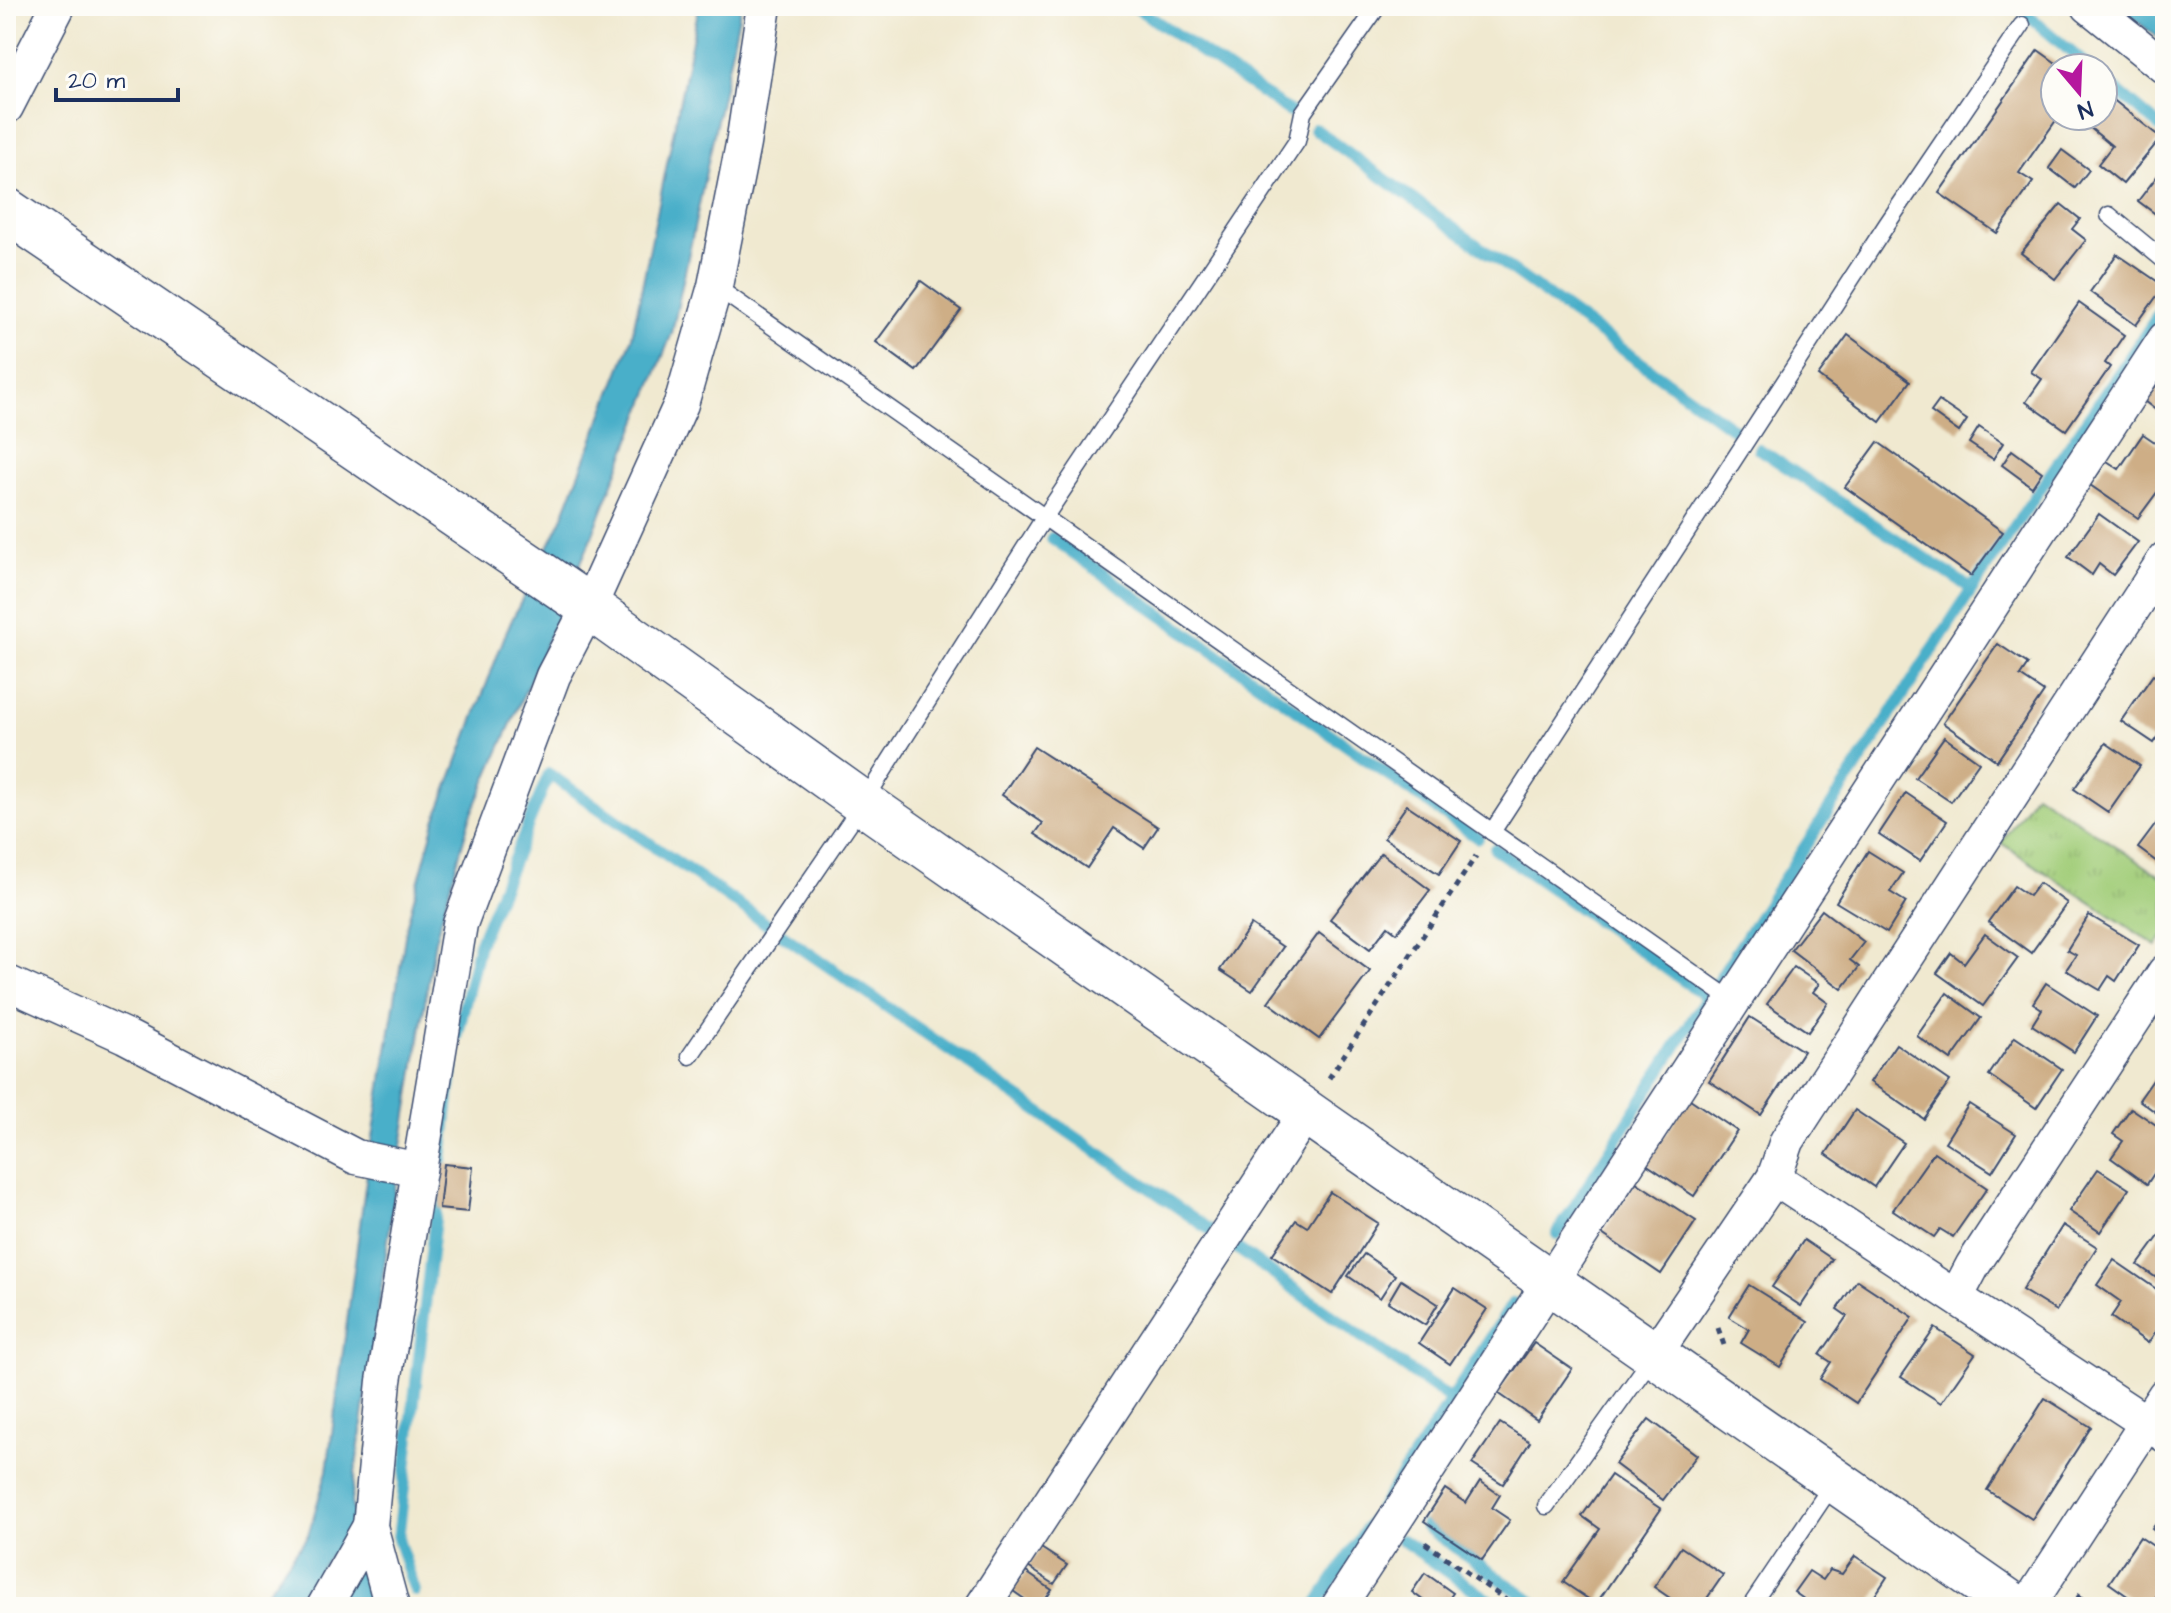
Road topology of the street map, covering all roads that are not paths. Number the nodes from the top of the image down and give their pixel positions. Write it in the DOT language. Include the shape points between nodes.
graph roads {
  1 [pos="58,6"];
  2 [pos="764,6"];
  3 [pos="1378,6"];
  4 [pos="2089,6"];
  5 [pos="2022,25"];
  6 [pos="2165,67"];
  7 [pos="6,107"];
  8 [pos="6,210"];
  9 [pos="2109,215"];
  10 [pos="2165,261"];
  11 [pos="715,286"];
  12 [pos="2165,339"];
  13 [pos="1044,518"];
  14 [pos="2165,559"];
  15 [pos="582,602"];
  16 [pos="863,803"];
  17 [pos="1492,832"];
  18 [pos="2165,972"];
  19 [pos="6,982"];
  20 [pos="1733,1001"];
  21 [pos="690,1056"];
  22 [pos="1307,1111"];
  23 [pos="412,1168"];
  24 [pos="1774,1178"];
  25 [pos="1549,1281"];
  26 [pos="1956,1297"];
  27 [pos="1654,1355"];
  28 [pos="2159,1417"];
  29 [pos="1836,1481"];
  30 [pos="1546,1506"];
  31 [pos="366,1532"];
  32 [pos="329,1599"];
  33 [pos="393,1606"];
  34 [pos="982,1607"];
  35 [pos="1338,1607"];
  36 [pos="1750,1607"];
  37 [pos="2016,1607"];
  38 [pos="2027,1607"];
  1 -- 7 [label="street"];
  2 -- 11 [label="street"];
  3 -- 13 [label="lane" via="1303,113 1297,141"];
  4 -- 6 [label="street"];
  5 -- 17 [label="lane"];
  8 -- 15 [label="street"];
  9 -- 10 [label="lane"];
  11 -- 13 [label="lane"];
  11 -- 15 [label="street" via="681,404"];
  12 -- 20 [label="street"];
  13 -- 16 [label="lane"];
  13 -- 17 [label="lane"];
  14 -- 24 [label="street" via="1787,1141"];
  15 -- 16 [label="street"];
  15 -- 23 [label="street" via="460,924"];
  16 -- 21 [label="lane"];
  16 -- 22 [label="street"];
  17 -- 20 [label="lane"];
  18 -- 26 [label="street"];
  19 -- 23 [label="street" via="125,1036 356,1157"];
  20 -- 25 [label="street"];
  22 -- 25 [label="street"];
  22 -- 34 [label="street"];
  23 -- 31 [label="street"];
  24 -- 26 [label="street"];
  24 -- 27 [label="street"];
  25 -- 27 [label="street"];
  25 -- 35 [label="street"];
  26 -- 28 [label="street"];
  27 -- 29 [label="street"];
  27 -- 30 [label="lane"];
  28 -- 38 [label="street"];
  29 -- 36 [label="lane"];
  29 -- 37 [label="street"];
  31 -- 32 [label="street"];
  31 -- 33 [label="street"];
}
